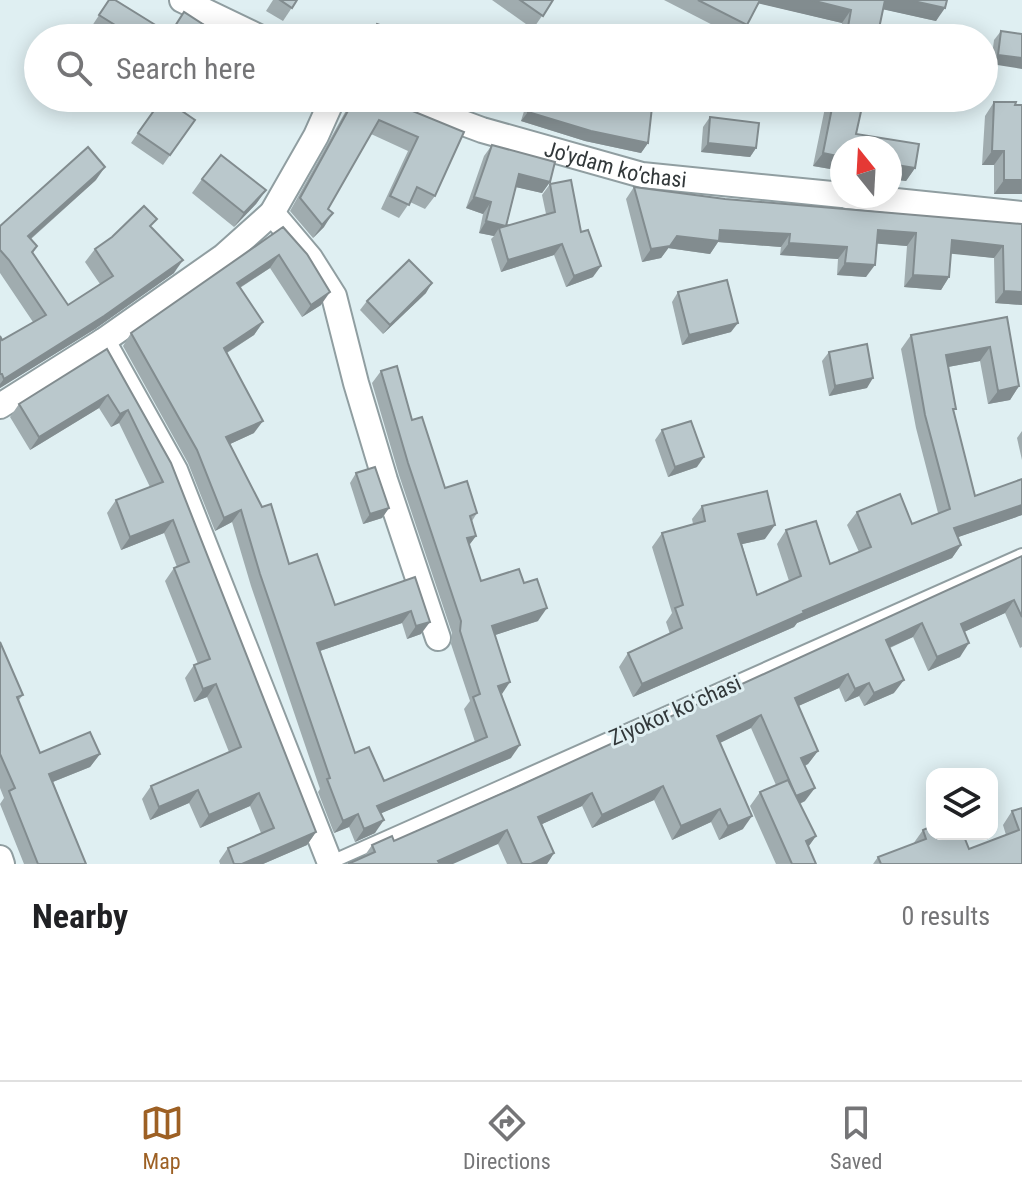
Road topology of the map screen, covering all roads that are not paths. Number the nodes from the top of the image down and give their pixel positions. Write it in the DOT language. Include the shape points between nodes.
graph roads {
  1 [pos="182,0"];
  2 [pos="232,24"];
  3 [pos="327,112"];
  4 [pos="434,112"];
  5 [pos="830,194"];
  6 [pos="902,202"];
  7 [pos="272,213"];
  8 [pos="1022,214"];
  9 [pos="103,341"];
  10 [pos="0,406"];
  11 [pos="1022,555"];
  12 [pos="438,638"];
  13 [pos="0,858"];
  14 [pos="329,863"];
  15 [pos="2,864"];
  1 -- 2 [label="street"];
  3 -- 7 [label="street"];
  4 -- 5 [label="street, Jo'ydam ko'chasi" via="642,175"];
  6 -- 8 [label="street, Jo'ydam ko'chasi"];
  7 -- 9 [label="street" via="224,256"];
  7 -- 12 [label="street" via="334,296 385,480"];
  9 -- 10 [label="street"];
  9 -- 14 [label="street" via="175,470"];
  11 -- 14 [label="lane, Ziyokor koʻchasi"];
  13 -- 15 [label="street"];
}
